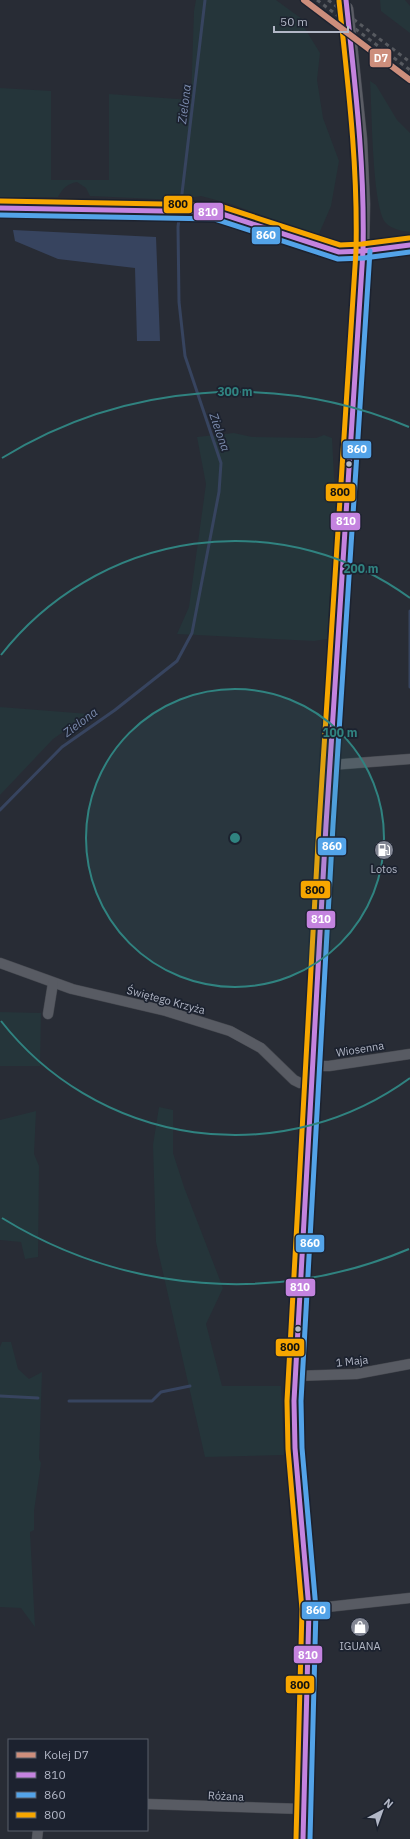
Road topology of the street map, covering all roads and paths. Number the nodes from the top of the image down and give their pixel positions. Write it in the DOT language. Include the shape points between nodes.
graph roads {
  1 [pos="347,4"];
  2 [pos="0,208"];
  3 [pos="410,245"];
  4 [pos="363,251"];
  5 [pos="410,759"];
  6 [pos="331,765"];
  7 [pos="0,963"];
  8 [pos="53,983"];
  9 [pos="48,1014"];
  10 [pos="410,1054"];
  11 [pos="313,1066"];
  12 [pos="312,1083"];
  13 [pos="410,1364"];
  14 [pos="295,1376"];
  15 [pos="410,1598"];
  16 [pos="309,1609"];
  17 [pos="148,1804"];
  18 [pos="304,1809"];
  19 [pos="304,1839"];
  1 -- 4 [label="main road, bridge" via="361,139"];
  2 -- 4 [label="street" via="199,211 227,214 339,252"];
  3 -- 4 [label="street"];
  4 -- 6 [label="main road"];
  5 -- 6 [label="street"];
  6 -- 11 [label="main road"];
  7 -- 8 [label="street, Świętego Krzyża"];
  8 -- 9 [label="street"];
  8 -- 12 [label="street, Świętego Krzyża" via="166,1011 230,1031 261,1048 294,1080"];
  10 -- 11 [label="street, Wiosenna"];
  11 -- 12 [label="main road"];
  12 -- 14 [label="main road"];
  13 -- 14 [label="street, 1 Maja" via="356,1374"];
  14 -- 16 [label="main road" via="295,1441"];
  15 -- 16 [label="street"];
  16 -- 18 [label="main road"];
  17 -- 18 [label="street, Różana"];
  18 -- 19 [label="main road"];
}
